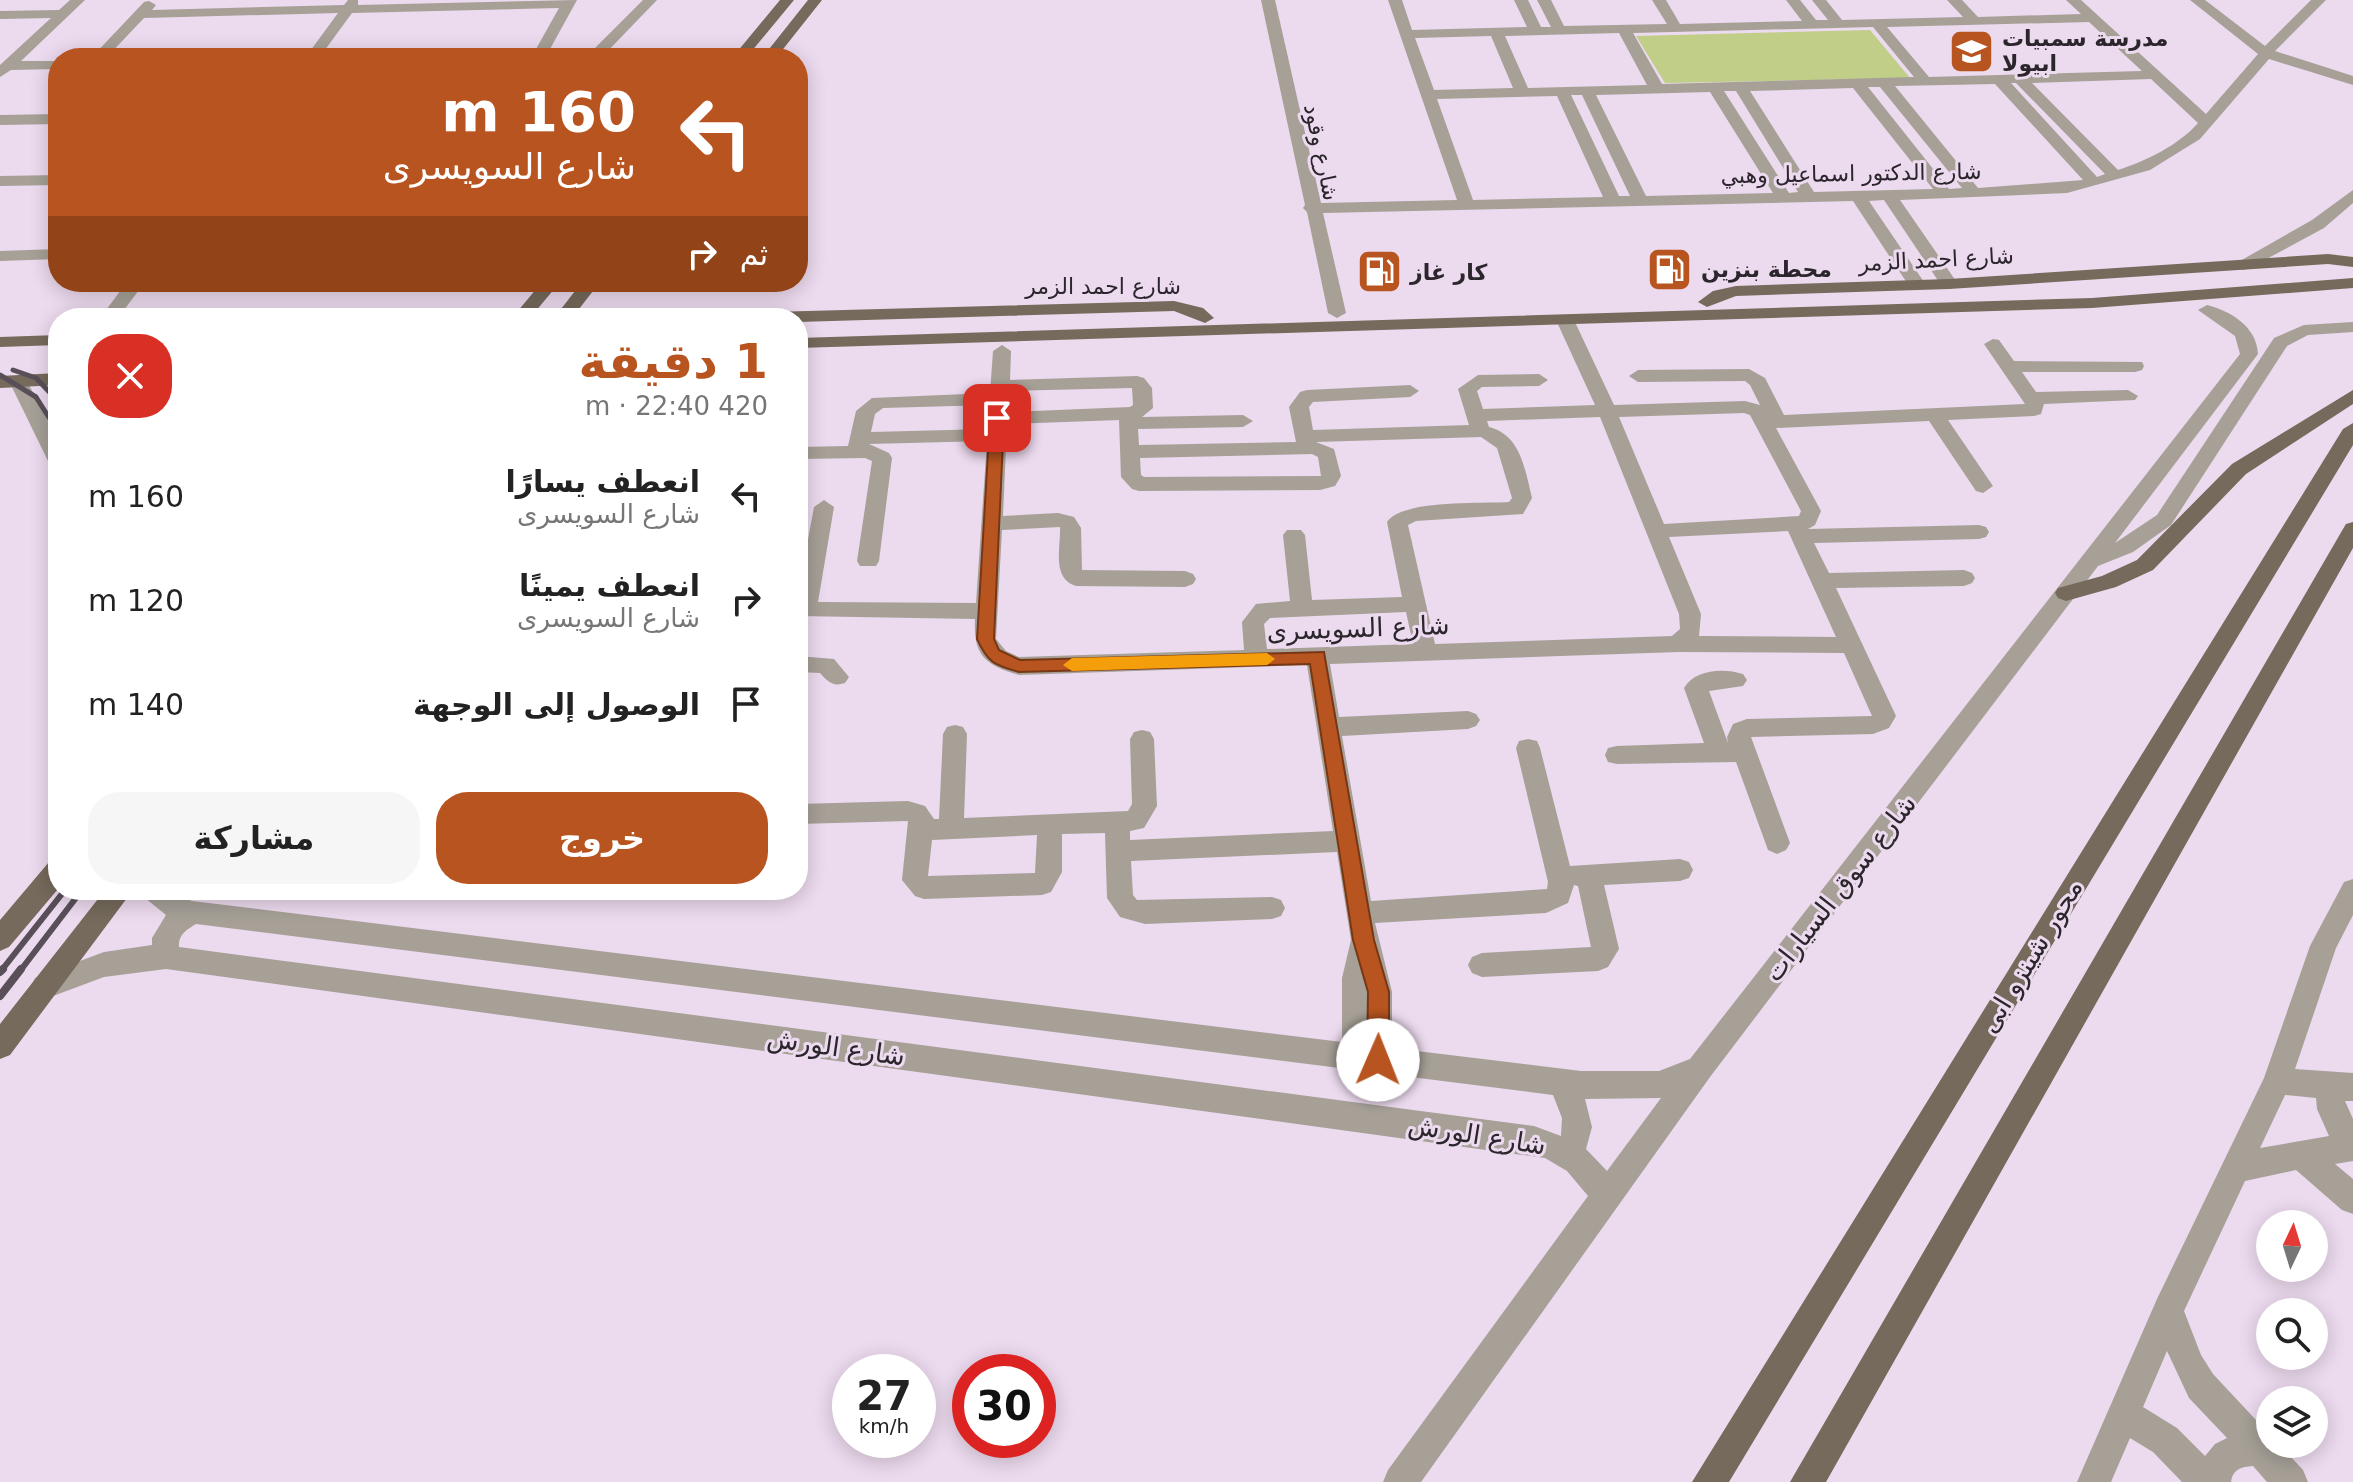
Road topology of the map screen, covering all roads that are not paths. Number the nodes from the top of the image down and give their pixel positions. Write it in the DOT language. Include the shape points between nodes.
graph roads {
  1 [pos="78,0"];
  2 [pos="153,0"];
  3 [pos="650,0"];
  4 [pos="787,0"];
  5 [pos="793,0"];
  6 [pos="1268,0"];
  7 [pos="1395,0"];
  8 [pos="1521,0"];
  9 [pos="1544,0"];
  10 [pos="1659,0"];
  11 [pos="1793,0"];
  12 [pos="1819,0"];
  13 [pos="1954,0"];
  14 [pos="2073,0"];
  15 [pos="2197,0"];
  16 [pos="2220,0"];
  17 [pos="2319,0"];
  18 [pos="815,1"];
  19 [pos="569,2"];
  20 [pos="352,5"];
  21 [pos="1683,9"];
  22 [pos="64,14"];
  23 [pos="140,14"];
  24 [pos="0,15"];
  25 [pos="2093,18"];
  26 [pos="1975,21"];
  27 [pos="1877,23"];
  28 [pos="1838,24"];
  29 [pos="1813,25"];
  30 [pos="1676,28"];
  31 [pos="1695,28"];
  32 [pos="1624,29"];
  33 [pos="1536,31"];
  34 [pos="1560,31"];
  35 [pos="1496,32"];
  36 [pos="1408,34"];
  37 [pos="108,48"];
  38 [pos="320,48"];
  39 [pos="543,48"];
  40 [pos="603,48"];
  41 [pos="747,48"];
  42 [pos="777,48"];
  43 [pos="2270,48"];
  44 [pos="48,66"];
  45 [pos="2353,67"];
  46 [pos="4,69"];
  47 [pos="2154,75"];
  48 [pos="1999,79"];
  49 [pos="2020,79"];
  50 [pos="1925,81"];
  51 [pos="2353,81"];
  52 [pos="1884,82"];
  53 [pos="1857,83"];
  54 [pos="1740,86"];
  55 [pos="1714,87"];
  56 [pos="1657,89"];
  57 [pos="1562,91"];
  58 [pos="1587,91"];
  59 [pos="1522,92"];
  60 [pos="1429,95"];
  61 [pos="48,119"];
  62 [pos="0,120"];
  63 [pos="2207,123"];
  64 [pos="2116,177"];
  65 [pos="48,180"];
  66 [pos="0,181"];
  67 [pos="2094,183"];
  68 [pos="1974,193"];
  69 [pos="1945,194"];
  70 [pos="1857,195"];
  71 [pos="1889,195"];
  72 [pos="2353,195"];
  73 [pos="1784,197"];
  74 [pos="1809,197"];
  75 [pos="1640,200"];
  76 [pos="1613,201"];
  77 [pos="1467,205"];
  78 [pos="1311,208"];
  79 [pos="48,254"];
  80 [pos="0,256"];
  81 [pos="2353,262"];
  82 [pos="2242,265"];
  83 [pos="2353,270"];
  84 [pos="2353,283"];
  85 [pos="1949,284"];
  86 [pos="1917,285"];
  87 [pos="543,292"];
  88 [pos="583,292"];
  89 [pos="2178,292"];
  90 [pos="2353,297"];
  91 [pos="1707,302"];
  92 [pos="529,308"];
  93 [pos="571,308"];
  94 [pos="2207,310"];
  95 [pos="1337,313"];
  96 [pos="808,316"];
  97 [pos="1565,320"];
  98 [pos="1597,320"];
  99 [pos="1206,325"];
  100 [pos="2353,327"];
  101 [pos="808,330"];
  102 [pos="48,340"];
  103 [pos="0,342"];
  104 [pos="808,343"];
  105 [pos="1993,344"];
  106 [pos="48,351"];
  107 [pos="1002,351"];
  108 [pos="0,352"];
  109 [pos="808,359"];
  110 [pos="2135,366"];
  111 [pos="2009,367"];
  112 [pos="48,368"];
  113 [pos="0,370"];
  114 [pos="1638,376"];
  115 [pos="48,379"];
  116 [pos="1539,380"];
  117 [pos="9,381"];
  118 [pos="1410,391"];
  119 [pos="2128,396"];
  120 [pos="2353,396"];
  121 [pos="2031,398"];
  122 [pos="997,410"];
  123 [pos="1608,413"];
  124 [pos="1935,415"];
  125 [pos="1128,418"];
  126 [pos="1243,421"];
  127 [pos="1771,421"];
  128 [pos="1478,423"];
  129 [pos="2353,429"];
  130 [pos="1306,442"];
  131 [pos="48,445"];
  132 [pos="859,445"];
  133 [pos="808,452"];
  134 [pos="1130,452"];
  135 [pos="1983,486"];
  136 [pos="824,507"];
  137 [pos="992,524"];
  138 [pos="2353,529"];
  139 [pos="1798,530"];
  140 [pos="1656,531"];
  141 [pos="1979,532"];
  142 [pos="1294,535"];
  143 [pos="868,561"];
  144 [pos="2090,561"];
  145 [pos="808,572"];
  146 [pos="1964,578"];
  147 [pos="1185,579"];
  148 [pos="1822,581"];
  149 [pos="2066,593"];
  150 [pos="1413,604"];
  151 [pos="1302,607"];
  152 [pos="808,610"];
  153 [pos="987,611"];
  154 [pos="1678,644"];
  155 [pos="1849,645"];
  156 [pos="1426,654"];
  157 [pos="1317,657"];
  158 [pos="1256,659"];
  159 [pos="808,664"];
  160 [pos="837,677"];
  161 [pos="1735,680"];
  162 [pos="1468,720"];
  163 [pos="1329,727"];
  164 [pos="955,734"];
  165 [pos="1142,739"];
  166 [pos="1528,748"];
  167 [pos="1745,752"];
  168 [pos="1720,753"];
  169 [pos="1617,755"];
  170 [pos="808,814"];
  171 [pos="1117,824"];
  172 [pos="1050,826"];
  173 [pos="951,829"];
  174 [pos="920,830"];
  175 [pos="1348,841"];
  176 [pos="1777,843"];
  177 [pos="1118,851"];
  178 [pos="1680,870"];
  179 [pos="1588,874"];
  180 [pos="1559,876"];
  181 [pos="48,882"];
  182 [pos="2353,890"];
  183 [pos="112,900"];
  184 [pos="165,900"];
  185 [pos="1272,908"];
  186 [pos="192,912"];
  187 [pos="1362,926"];
  188 [pos="0,939"];
  189 [pos="166,957"];
  190 [pos="1482,965"];
  191 [pos="45,987"];
  192 [pos="0,1046"];
  193 [pos="1367,1058"];
  194 [pos="1700,1068"];
  195 [pos="2277,1081"];
  196 [pos="1562,1083"];
  197 [pos="2343,1087"];
  198 [pos="2353,1140"];
  199 [pos="2353,1147"];
  200 [pos="1568,1154"];
  201 [pos="2301,1154"];
  202 [pos="2237,1168"];
  203 [pos="1607,1199"];
  204 [pos="2353,1199"];
  205 [pos="2168,1310"];
  206 [pos="2123,1414"];
  207 [pos="2256,1448"];
  208 [pos="2256,1449"];
  209 [pos="2266,1458"];
  210 [pos="1400,1482"];
  211 [pos="1709,1482"];
  212 [pos="1807,1482"];
  213 [pos="2094,1482"];
  214 [pos="2206,1482"];
  215 [pos="2214,1482"];
  216 [pos="2291,1482"];
  1 -- 22 [label="street"];
  2 -- 23 [label="street"];
  3 -- 40 [label="street"];
  4 -- 41 [label="main road"];
  5 -- 18 [label="main road"];
  6 -- 78 [label="street, شارع وقود"];
  7 -- 36 [label="street"];
  8 -- 33 [label="street"];
  9 -- 34 [label="street"];
  10 -- 30 [label="street"];
  11 -- 29 [label="street"];
  12 -- 28 [label="street"];
  13 -- 26 [label="street"];
  14 -- 25 [label="street"];
  15 -- 43 [label="street"];
  16 -- 43 [label="street"];
  17 -- 43 [label="street, شارع الدكتور اسماعيل وهبي"];
  18 -- 42 [label="main road"];
  19 -- 20 [label="street"];
  19 -- 39 [label="street"];
  20 -- 23 [label="street"];
  20 -- 38 [label="street"];
  21 -- 31 [label="street"];
  22 -- 24 [label="street"];
  22 -- 46 [label="street"];
  23 -- 37 [label="street"];
  25 -- 26 [label="street"];
  25 -- 47 [label="street"];
  26 -- 27 [label="street" via="1948,16"];
  27 -- 28 [label="street"];
  27 -- 50 [label="street"];
  28 -- 29 [label="street"];
  29 -- 31 [label="street"];
  30 -- 31 [label="street"];
  30 -- 32 [label="street"];
  32 -- 34 [label="street"];
  32 -- 56 [label="street"];
  33 -- 34 [label="street"];
  33 -- 35 [label="street"];
  35 -- 36 [label="street"];
  35 -- 59 [label="street"];
  36 -- 60 [label="street"];
  43 -- 45 [label="street"];
  43 -- 51 [label="street"];
  43 -- 63 [label="street, شارع الدكتور اسماعيل وهبي"];
  44 -- 46 [label="street"];
  47 -- 49 [label="street"];
  47 -- 63 [label="street"];
  48 -- 49 [label="street"];
  48 -- 50 [label="street"];
  48 -- 67 [label="street"];
  49 -- 64 [label="street"];
  50 -- 52 [label="street"];
  52 -- 53 [label="street"];
  52 -- 68 [label="street"];
  53 -- 54 [label="street"];
  53 -- 69 [label="street"];
  54 -- 55 [label="street"];
  54 -- 74 [label="street"];
  55 -- 56 [label="street"];
  55 -- 73 [label="street"];
  56 -- 58 [label="street"];
  57 -- 58 [label="street"];
  57 -- 59 [label="street"];
  57 -- 76 [label="street"];
  58 -- 75 [label="street"];
  59 -- 60 [label="street"];
  60 -- 77 [label="street"];
  61 -- 62 [label="street"];
  63 -- 64 [label="street, شارع الدكتور اسماعيل وهبي" via="2164,158"];
  64 -- 67 [label="street, شارع الدكتور اسماعيل وهبي"];
  65 -- 66 [label="street"];
  67 -- 68 [label="street, شارع الدكتور اسماعيل وهبي"];
  68 -- 69 [label="street, شارع الدكتور اسماعيل وهبي"];
  69 -- 71 [label="street, شارع الدكتور اسماعيل وهبي"];
  70 -- 71 [label="street, شارع الدكتور اسماعيل وهبي"];
  70 -- 74 [label="street, شارع الدكتور اسماعيل وهبي"];
  70 -- 86 [label="street"];
  71 -- 85 [label="street"];
  72 -- 82 [label="street" via="2318,224"];
  73 -- 74 [label="street, شارع الدكتور اسماعيل وهبي"];
  73 -- 75 [label="street, شارع الدكتور اسماعيل وهبي"];
  75 -- 76 [label="street, شارع الدكتور اسماعيل وهبي"];
  76 -- 77 [label="street, شارع الدكتور اسماعيل وهبي"];
  77 -- 78 [label="street, شارع الدكتور اسماعيل وهبي"];
  78 -- 95 [label="street, شارع وقود"];
  79 -- 80 [label="street"];
  81 -- 82 [label="main road, شارع احمد الزمر"];
  82 -- 85 [label="main road, شارع احمد الزمر"];
  83 -- 89 [label="main road"];
  84 -- 89 [label="main road"];
  85 -- 86 [label="main road, شارع احمد الزمر"];
  86 -- 91 [label="main road, شارع احمد الزمر" via="1736,291"];
  87 -- 92 [label="main road"];
  88 -- 93 [label="main road"];
  89 -- 91 [label="main road"];
  89 -- 98 [label="main road"];
  90 -- 94 [label="main road, شارع احمد الزمر"];
  91 -- 95 [label="main road, شارع احمد الزمر"];
  94 -- 98 [label="main road, شارع احمد الزمر" via="1967,322 1618,325"];
  94 -- 144 [label="street, شارع سوق السيارات" via="2241,331 2249,354"];
  95 -- 99 [label="main road, شارع احمد الزمر"];
  96 -- 99 [label="main road, شارع احمد الزمر" via="1174,306 1197,312"];
  97 -- 98 [label="main road, شارع احمد الزمر"];
  97 -- 99 [label="main road, شارع احمد الزمر"];
  97 -- 123 [label="street"];
  99 -- 101 [label="main road"];
  99 -- 104 [label="main road"];
  99 -- 107 [label="main road, شارع احمد الزمر" via="1200,339 1184,343"];
  100 -- 144 [label="street" via="2304,330 2280,342 2164,520 2126,547"];
  102 -- 103 [label="main road"];
  105 -- 111 [label="street"];
  106 -- 108 [label="main road"];
  107 -- 109 [label="main road, شارع احمد الزمر"];
  107 -- 122 [label="street, شارع السويسرى"];
  110 -- 111 [label="street"];
  111 -- 121 [label="street"];
  112 -- 113 [label="main road"];
  114 -- 127 [label="street" via="1749,375 1758,382"];
  115 -- 117 [label="main road"];
  116 -- 128 [label="street" via="1470,384"];
  117 -- 131 [label="street"];
  118 -- 130 [label="street" via="1307,396 1299,407"];
  119 -- 121 [label="street"];
  120 -- 149 [label="main road" via="2239,469 2145,565"];
  121 -- 124 [label="street" via="2036,407 2032,411"];
  122 -- 125 [label="street"];
  122 -- 125 [label="street" via="1137,382 1143,388 1143,408"];
  122 -- 132 [label="street"];
  122 -- 132 [label="street" via="879,402 866,411"];
  122 -- 137 [label="street, شارع السويسرى"];
  123 -- 127 [label="street" via="1745,407"];
  123 -- 128 [label="street"];
  123 -- 140 [label="street"];
  124 -- 127 [label="street"];
  124 -- 135 [label="street"];
  125 -- 126 [label="street"];
  125 -- 134 [label="street"];
  127 -- 139 [label="street" via="1811,511"];
  128 -- 130 [label="street"];
  128 -- 150 [label="street" via="1505,441 1522,502 1511,511 1400,518 1397,527"];
  129 -- 211 [label="main road, محور شينزو ابى"];
  130 -- 134 [label="street"];
  130 -- 134 [label="street" via="1327,454 1328,481 1143,485 1131,477"];
  132 -- 133 [label="street"];
  132 -- 143 [label="street" via="883,461"];
  136 -- 145 [label="street"];
  137 -- 147 [label="street" via="1067,522 1070,571 1076,578"];
  137 -- 153 [label="street, شارع السويسرى"];
  138 -- 212 [label="main road"];
  139 -- 140 [label="street"];
  139 -- 141 [label="street"];
  139 -- 148 [label="street"];
  140 -- 154 [label="street" via="1693,623"];
  142 -- 151 [label="street"];
  144 -- 149 [label="street, شارع سوق السيارات"];
  146 -- 148 [label="street"];
  148 -- 155 [label="street"];
  149 -- 194 [label="street, شارع سوق السيارات"];
  150 -- 151 [label="street"];
  150 -- 156 [label="street"];
  151 -- 158 [label="street" via="1270,608 1255,617"];
  152 -- 153 [label="street"];
  153 -- 158 [label="street, شارع السويسرى" via="988,647 1019,666"];
  154 -- 155 [label="street, شارع السويسرى"];
  154 -- 156 [label="street, شارع السويسرى"];
  155 -- 167 [label="street" via="1883,712 1881,722 1747,728 1739,734"];
  156 -- 157 [label="street, شارع السويسرى"];
  157 -- 158 [label="street, شارع السويسرى"];
  157 -- 163 [label="street"];
  159 -- 160 [label="street" via="826,665"];
  161 -- 168 [label="street" via="1705,681 1696,688"];
  162 -- 163 [label="street"];
  163 -- 175 [label="street"];
  164 -- 173 [label="street"];
  165 -- 171 [label="street" via="1144,811 1135,821"];
  166 -- 180 [label="street"];
  167 -- 168 [label="street"];
  167 -- 176 [label="street"];
  168 -- 169 [label="street"];
  170 -- 174 [label="street" via="913,811 921,819"];
  171 -- 172 [label="street"];
  171 -- 177 [label="street"];
  172 -- 173 [label="street"];
  172 -- 174 [label="street" via="1048,876 1037,886 920,886 915,880"];
  173 -- 174 [label="street"];
  175 -- 177 [label="street"];
  175 -- 187 [label="street"];
  177 -- 185 [label="street" via="1120,898 1137,912"];
  178 -- 179 [label="street"];
  179 -- 180 [label="street"];
  179 -- 190 [label="street" via="1605,942 1598,959"];
  180 -- 187 [label="street" via="1559,895 1546,902"];
  181 -- 188 [label="main road"];
  182 -- 195 [label="street" via="2323,946"];
  183 -- 191 [label="main road"];
  184 -- 186 [label="street, شارع الورش"];
  186 -- 189 [label="street" via="165,938"];
  186 -- 193 [label="street, شارع الورش"];
  187 -- 193 [label="street" via="1378,992"];
  189 -- 191 [label="street, شارع الورش" via="108,961"];
  189 -- 200 [label="street, شارع الورش" via="1518,1138"];
  191 -- 192 [label="main road"];
  193 -- 196 [label="street, شارع الورش"];
  194 -- 196 [label="street, شارع الورش" via="1660,1085"];
  194 -- 203 [label="street, شارع سوق السيارات"];
  195 -- 197 [label="street"];
  195 -- 202 [label="street"];
  196 -- 200 [label="street" via="1578,1124"];
  197 -- 198 [label="street" via="2330,1094 2332,1113"];
  199 -- 201 [label="street"];
  200 -- 203 [label="street, شارع الورش" via="1593,1174"];
  201 -- 202 [label="street"];
  201 -- 204 [label="street"];
  202 -- 205 [label="street"];
  203 -- 210 [label="street, شارع سوق السيارات"];
  205 -- 206 [label="street"];
  205 -- 207 [label="street" via="2201,1386"];
  206 -- 213 [label="street"];
  206 -- 214 [label="street" via="2165,1440"];
  208 -- 215 [label="street" via="2223,1457"];
  209 -- 216 [label="street"];
}
